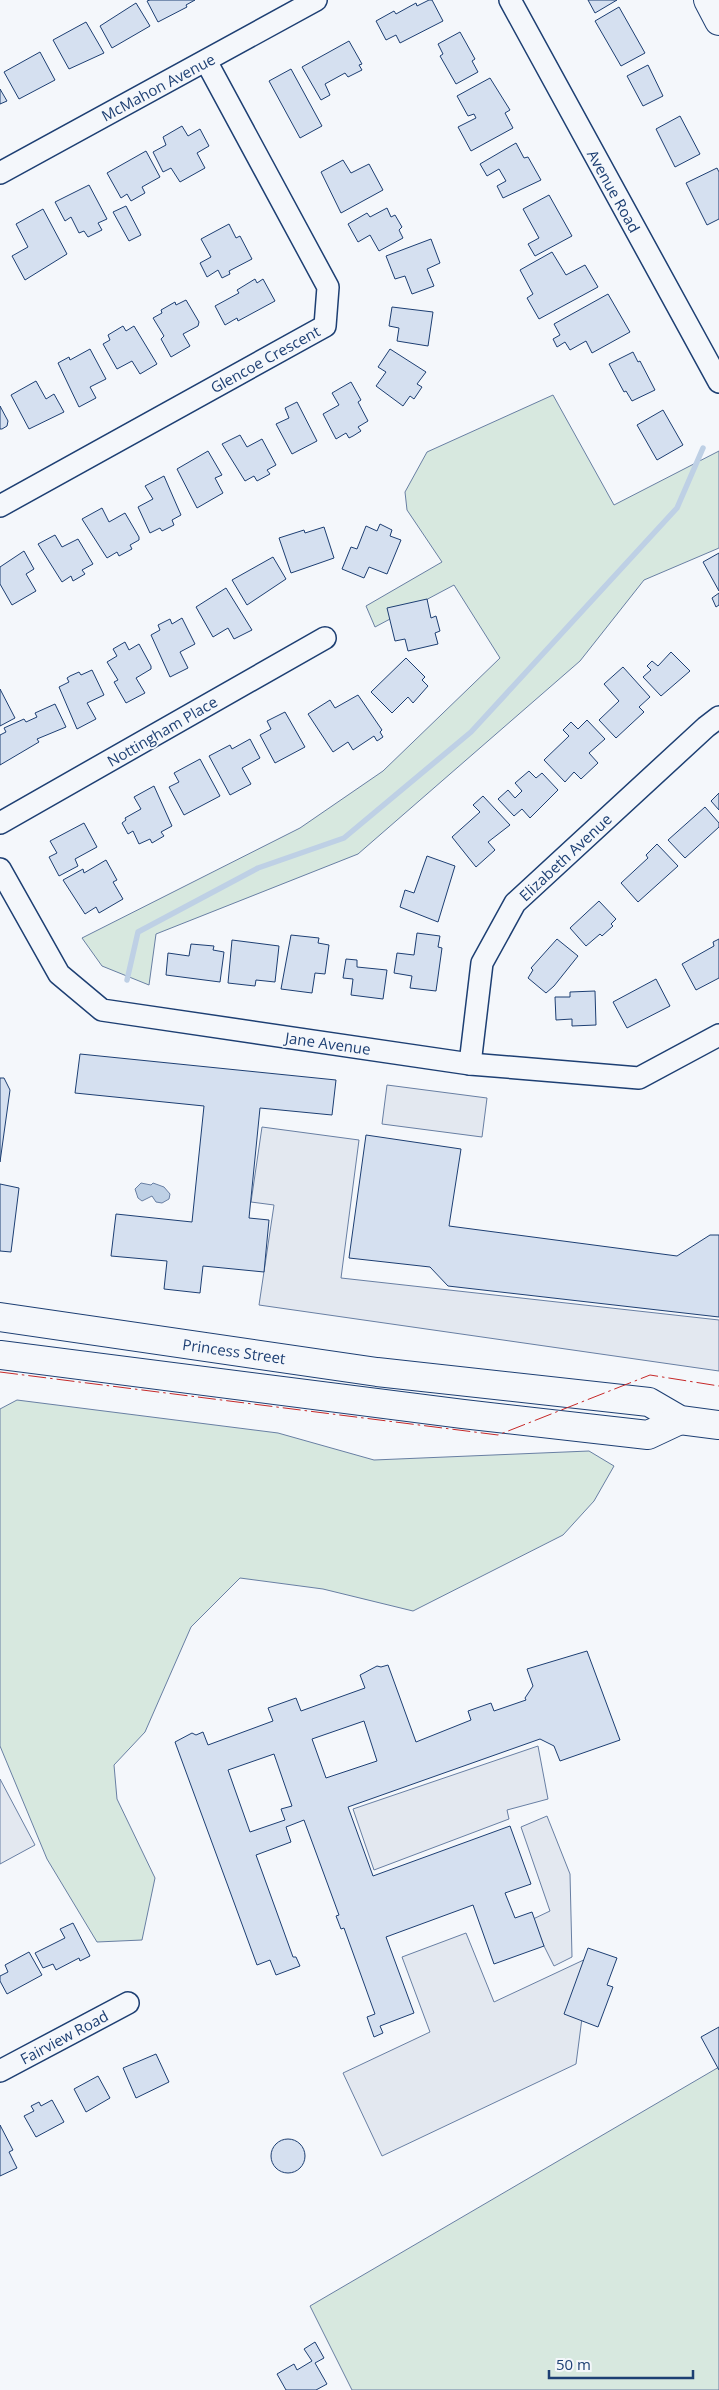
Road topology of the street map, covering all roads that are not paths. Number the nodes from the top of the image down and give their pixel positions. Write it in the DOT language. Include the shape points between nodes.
graph roads {
  1 [pos="316,0"];
  2 [pos="510,0"];
  3 [pos="708,0"];
  4 [pos="719,21"];
  5 [pos="206,61"];
  6 [pos="0,173"];
  7 [pos="719,382"];
  8 [pos="0,506"];
  9 [pos="325,638"];
  10 [pos="719,717"];
  11 [pos="0,823"];
  12 [pos="0,869"];
  13 [pos="719,1035"];
  14 [pos="470,1064"];
  15 [pos="0,1318"];
  16 [pos="0,1355"];
  17 [pos="467,1384"];
  18 [pos="463,1414"];
  19 [pos="680,1420"];
  20 [pos="719,1425"];
  21 [pos="128,2003"];
  22 [pos="0,2072"];
  1 -- 5 [label="street, McMahon Avenue"];
  2 -- 7 [label="street, Avenue Road"];
  3 -- 4 [label="main road"];
  5 -- 6 [label="street, McMahon Avenue"];
  5 -- 8 [label="street, Glencoe Crescent" via="328,287 325,326"];
  9 -- 11 [label="street, Nottingham Place"];
  10 -- 14 [label="street, Elizabeth Avenue" via="515,903 482,963"];
  12 -- 14 [label="street, Jane Avenue" via="59,974 102,1010"];
  13 -- 14 [label="street, Jane Avenue" via="639,1078"];
  15 -- 17 [label="main road, Princess Street"];
  16 -- 18 [label="main road"];
  17 -- 18 [label="main road"];
  17 -- 19 [label="main road, Princess Street" via="649,1402"];
  18 -- 19 [label="main road" via="648,1435"];
  19 -- 20 [label="main road, Princess Street"];
  21 -- 22 [label="street, Fairview Road"];
}
